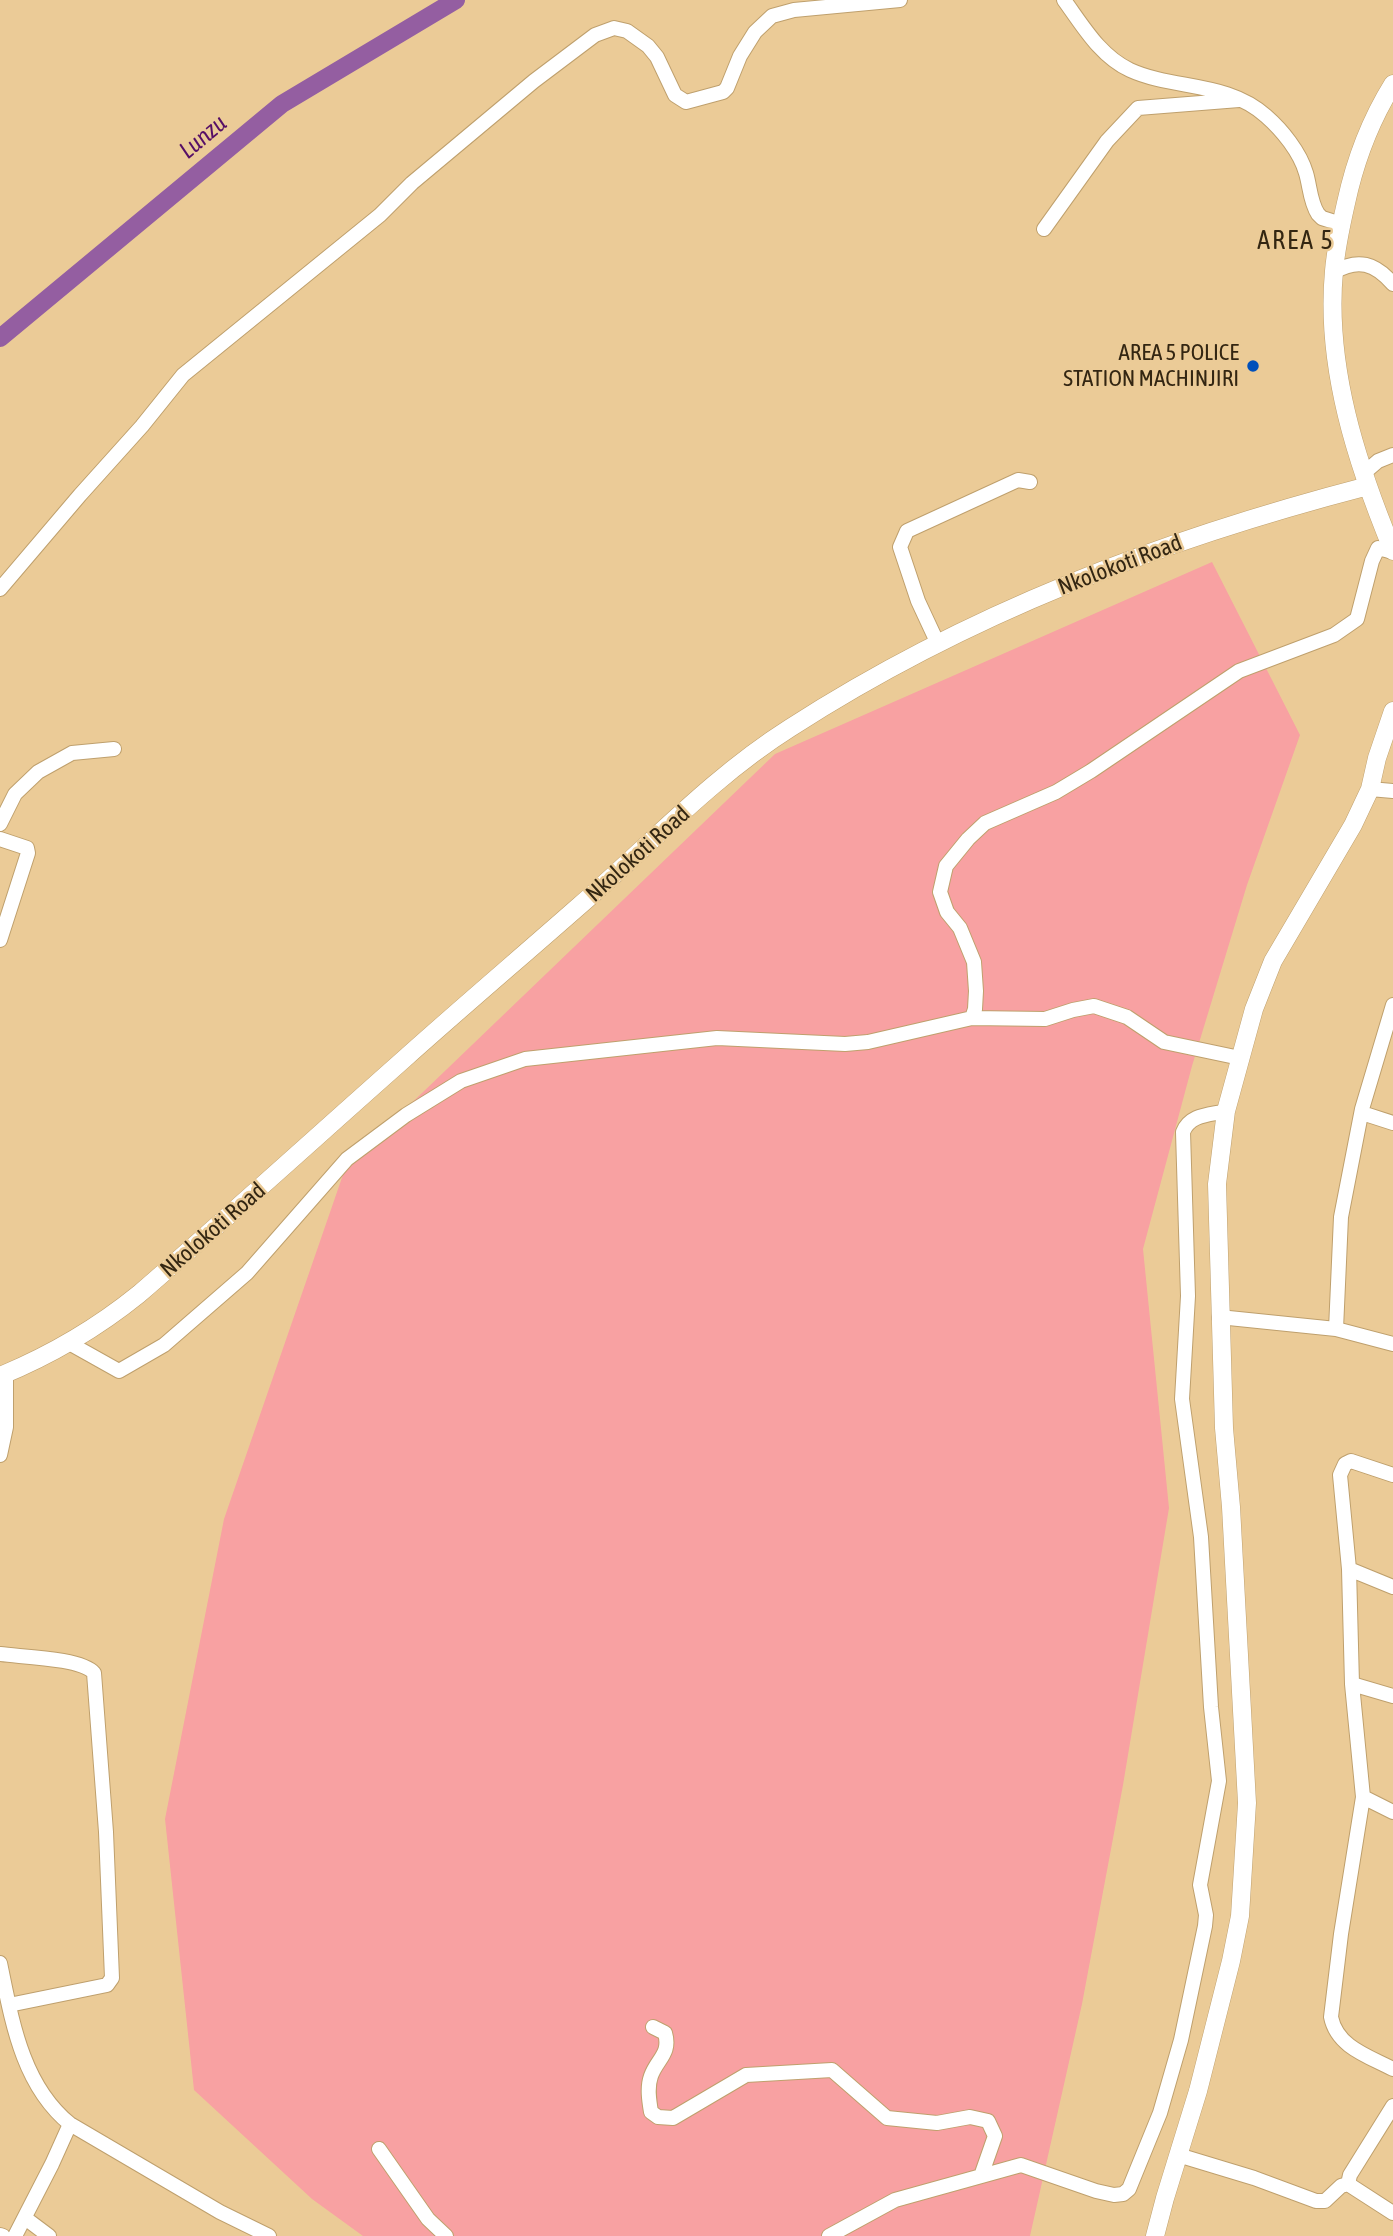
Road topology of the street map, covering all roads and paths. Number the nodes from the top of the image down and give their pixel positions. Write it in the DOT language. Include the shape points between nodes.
graph roads {
  1 [pos="900,0"];
  2 [pos="1064,0"];
  3 [pos="1393,84"];
  4 [pos="1244,100"];
  5 [pos="1341,224"];
  6 [pos="1044,229"];
  7 [pos="1334,272"];
  8 [pos="1393,284"];
  9 [pos="1393,455"];
  10 [pos="1366,479"];
  11 [pos="1030,482"];
  12 [pos="1393,552"];
  13 [pos="0,589"];
  14 [pos="938,644"];
  15 [pos="1393,711"];
  16 [pos="114,749"];
  17 [pos="1370,789"];
  18 [pos="1393,791"];
  19 [pos="0,824"];
  20 [pos="0,839"];
  21 [pos="0,940"];
  22 [pos="1392,1010"];
  23 [pos="972,1017"];
  24 [pos="1240,1058"];
  25 [pos="1226,1111"];
  26 [pos="1362,1113"];
  27 [pos="1393,1123"];
  28 [pos="1219,1317"];
  29 [pos="1336,1329"];
  30 [pos="69,1343"];
  31 [pos="1393,1345"];
  32 [pos="3,1375"];
  33 [pos="0,1455"];
  34 [pos="1393,1475"];
  35 [pos="1349,1569"];
  36 [pos="1393,1587"];
  37 [pos="0,1654"];
  38 [pos="1352,1684"];
  39 [pos="1393,1696"];
  40 [pos="1363,1797"];
  41 [pos="1393,1812"];
  42 [pos="0,1963"];
  43 [pos="9,2005"];
  44 [pos="653,2027"];
  45 [pos="1393,2068"];
  46 [pos="1393,2106"];
  47 [pos="70,2124"];
  48 [pos="379,2149"];
  49 [pos="1178,2155"];
  50 [pos="981,2176"];
  51 [pos="1348,2184"];
  52 [pos="1393,2213"];
  53 [pos="25,2218"];
  54 [pos="15,2236"];
  55 [pos="50,2236"];
  56 [pos="269,2236"];
  57 [pos="446,2236"];
  58 [pos="829,2236"];
  59 [pos="1155,2236"];
  1 -- 13 [label="street" via="772,16 755,32 727,88 686,102 674,95 648,46 614,28 595,34 183,374"];
  2 -- 4 [label="street" via="1097,46 1124,67"];
  3 -- 5 [label="main road" via="1358,158"];
  4 -- 5 [label="street" via="1286,137 1302,162 1318,214"];
  4 -- 6 [label="street" via="1138,108 1107,141"];
  5 -- 7 [label="main road"];
  7 -- 8 [label="street" via="1352,262 1370,265"];
  7 -- 10 [label="main road" via="1336,358"];
  9 -- 10 [label="street" via="1378,461"];
  10 -- 12 [label="main road"];
  10 -- 14 [label="main road, Nkolokoti Road" via="1111,566"];
  11 -- 14 [label="street" via="1018,480 907,531 900,547"];
  12 -- 23 [label="street" via="1378,548 1357,619 1342,630 1239,671 1056,792 985,823 955,854 946,866 940,892 974,962"];
  14 -- 30 [label="main road, Nkolokoti Road" via="787,729 736,766 139,1294"];
  15 -- 17 [label="main road"];
  16 -- 19 [label="street" via="72,753 38,772 15,794"];
  17 -- 18 [label="street"];
  17 -- 24 [label="main road" via="1273,961"];
  20 -- 21 [label="street" via="27,848"];
  22 -- 26 [label="street"];
  23 -- 24 [label="street" via="1045,1020 1094,1006 1127,1017 1164,1042"];
  23 -- 30 [label="street" via="869,1042 718,1038 525,1059 461,1081 347,1159 247,1273 164,1345 119,1371"];
  24 -- 25 [label="main road"];
  25 -- 28 [label="main road" via="1217,1184"];
  25 -- 50 [label="street" via="1193,1118 1183,1132 1188,1296 1182,1399 1201,1537 1219,1781 1200,1885 1205,1926 1181,2040 1160,2113 1123,2194 1096,2191 1021,2165"];
  26 -- 27 [label="street"];
  26 -- 29 [label="street" via="1341,1217"];
  28 -- 29 [label="street"];
  28 -- 49 [label="main road" via="1247,1803 1234,1950"];
  29 -- 31 [label="street"];
  30 -- 32 [label="main road, Nkolokoti Road"];
  32 -- 33 [label="street" via="6,1427"];
  34 -- 35 [label="street" via="1351,1461 1345,1464 1340,1475"];
  35 -- 36 [label="street"];
  35 -- 38 [label="street"];
  37 -- 43 [label="street" via="78,1663 94,1673 111,1978 107,1985"];
  38 -- 39 [label="street"];
  38 -- 40 [label="street"];
  40 -- 41 [label="street"];
  40 -- 45 [label="street" via="1331,2017 1334,2031 1348,2046"];
  42 -- 43 [label="street"];
  43 -- 47 [label="street" via="33,2080 45,2100"];
  44 -- 50 [label="street" via="664,2033 668,2043 651,2076 651,2112 658,2117 673,2118 746,2075 832,2070 887,2118 937,2123 970,2117 988,2121 995,2136"];
  46 -- 51 [label="street"];
  47 -- 53 [label="street"];
  47 -- 56 [label="street"];
  48 -- 57 [label="street" via="428,2219"];
  49 -- 51 [label="street" via="1317,2201 1325,2201"];
  49 -- 59 [label="main road"];
  50 -- 58 [label="street" via="895,2200"];
  51 -- 52 [label="street"];
  53 -- 54 [label="street"];
  53 -- 55 [label="street"];
}
